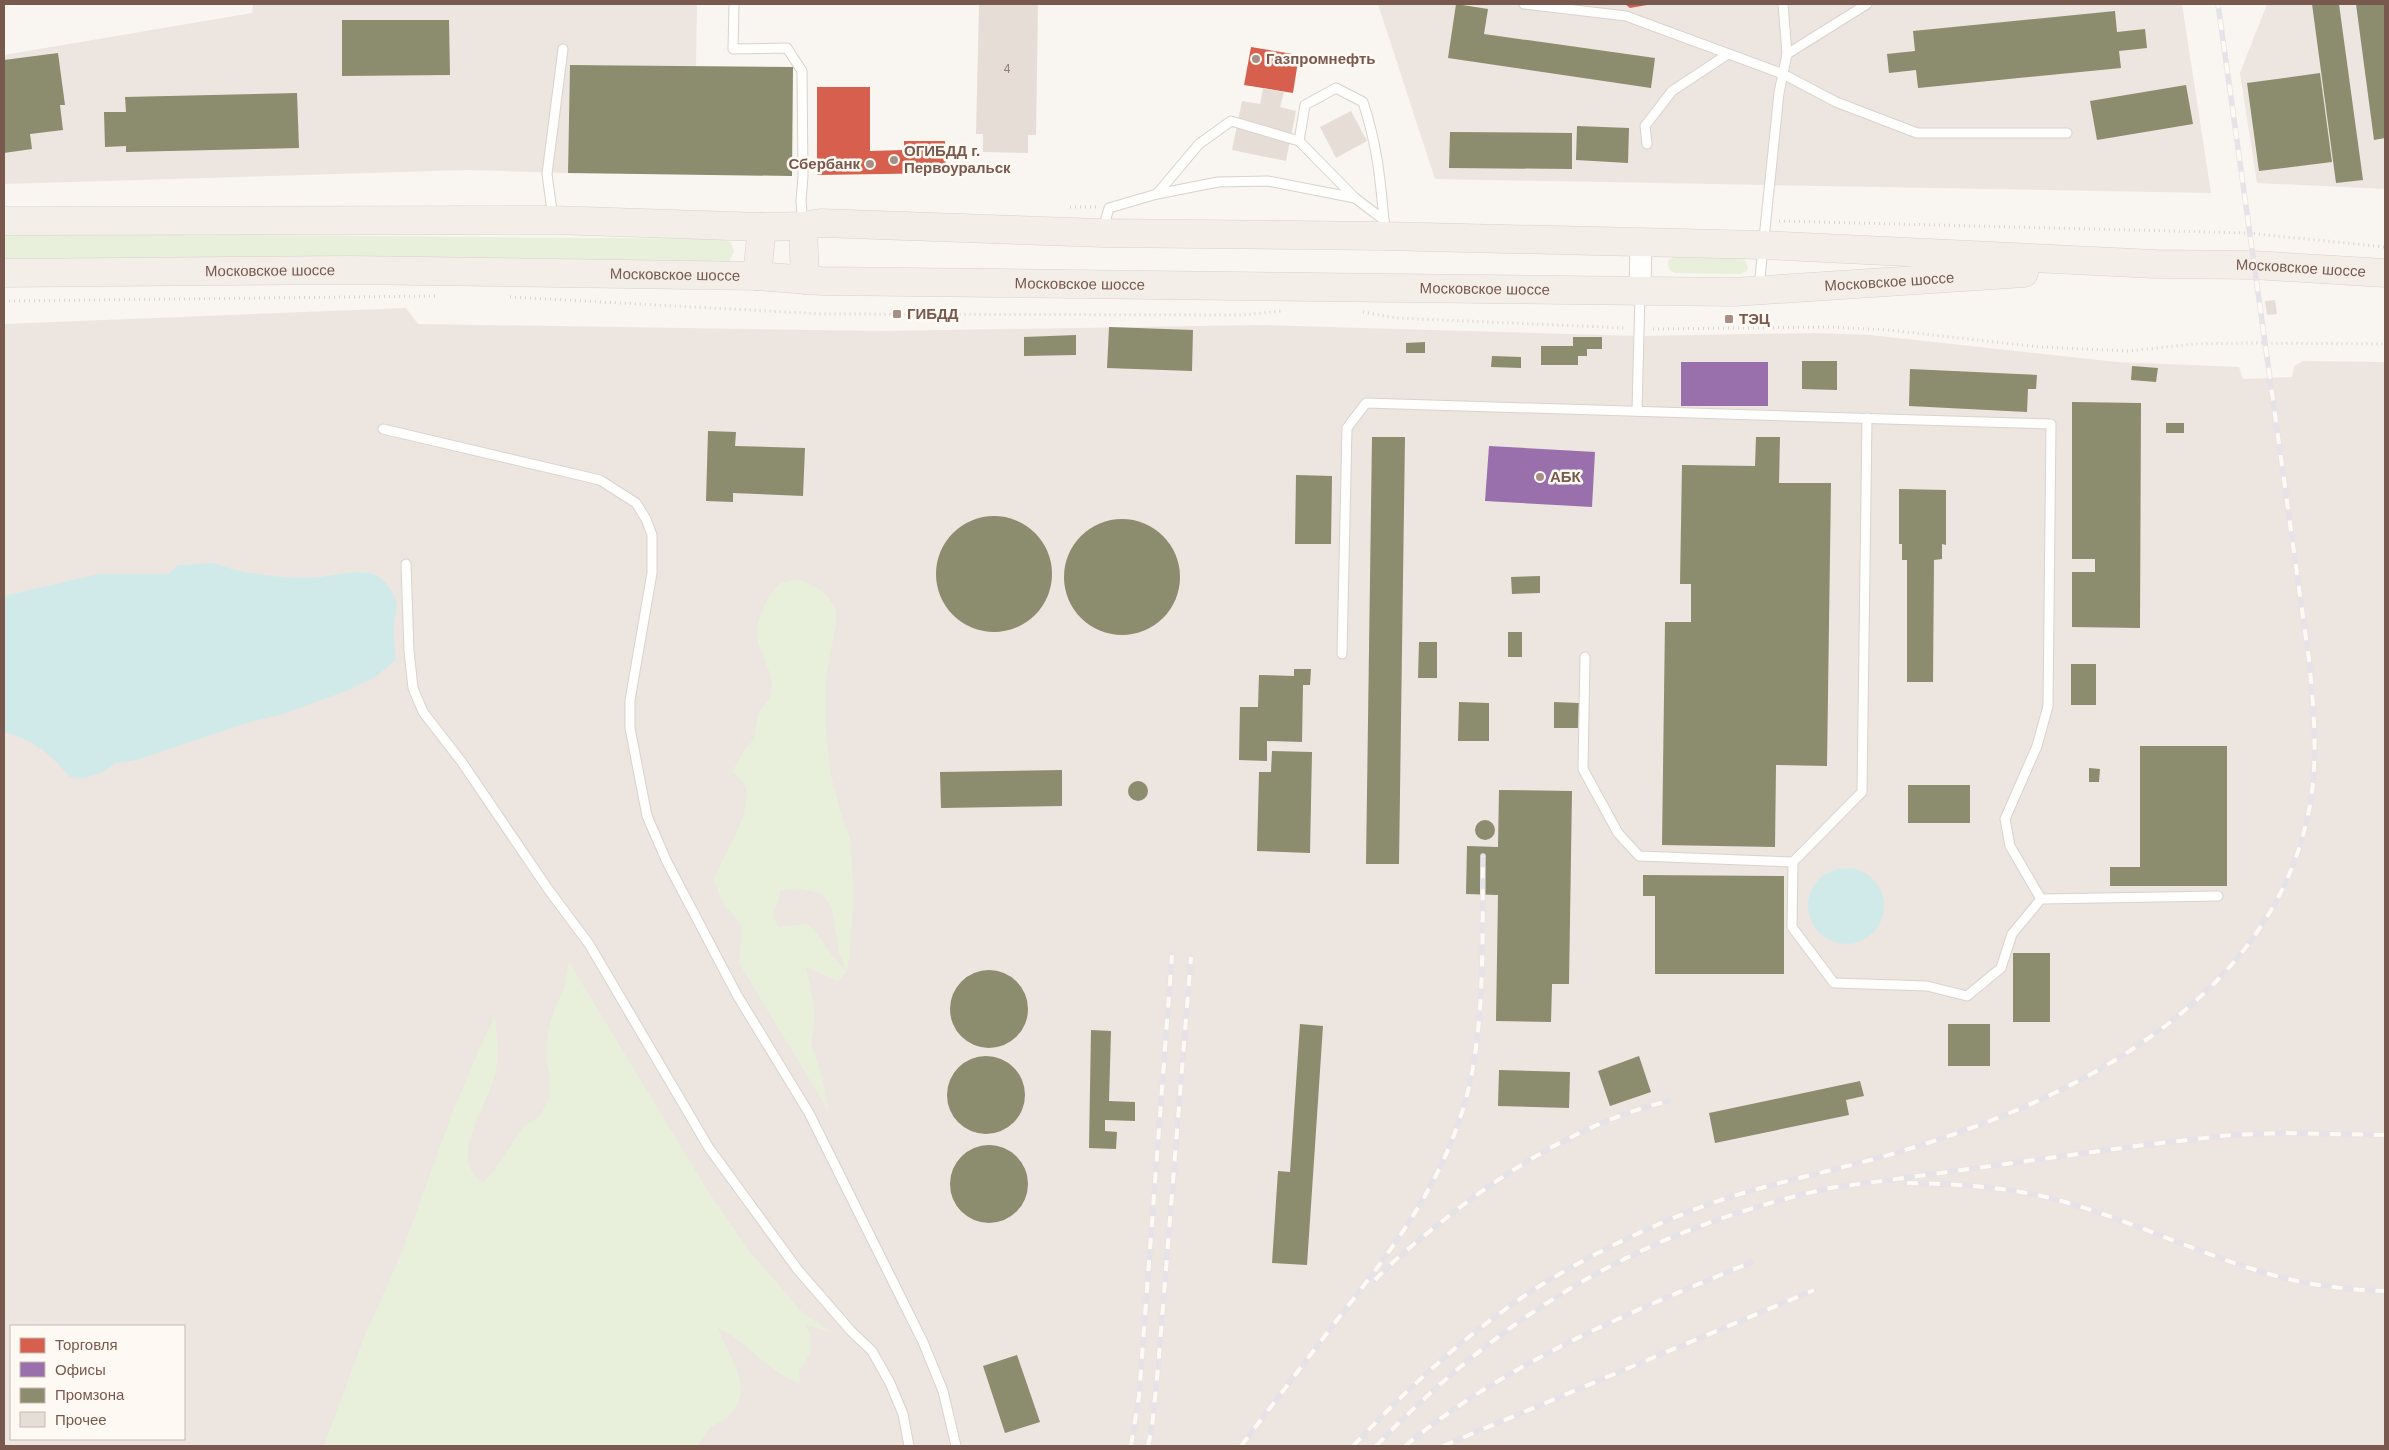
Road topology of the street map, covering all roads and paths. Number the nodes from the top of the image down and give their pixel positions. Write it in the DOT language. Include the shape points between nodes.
graph roads {
  1 [pos="734,4"];
  2 [pos="1524,4"];
  3 [pos="1783,4"];
  4 [pos="1867,4"];
  5 [pos="564,49"];
  6 [pos="1728,54"];
  7 [pos="1787,54"];
  8 [pos="1783,74"];
  9 [pos="2067,133"];
  10 [pos="1299,141"];
  11 [pos="1647,144"];
  12 [pos="1157,194"];
  13 [pos="1355,198"];
  14 [pos="553,220"];
  15 [pos="4,222"];
  16 [pos="803,226"];
  17 [pos="762,227"];
  18 [pos="1384,228"];
  19 [pos="1102,233"];
  20 [pos="1641,242"];
  21 [pos="1763,245"];
  22 [pos="2155,264"];
  23 [pos="2385,272"];
  24 [pos="4,273"];
  25 [pos="757,276"];
  26 [pos="805,280"];
  27 [pos="1640,290"];
  28 [pos="1759,290"];
  29 [pos="507,295"];
  30 [pos="441,296"];
  31 [pos="4,301"];
  32 [pos="1288,310"];
  33 [pos="1360,311"];
  34 [pos="1639,329"];
  35 [pos="2385,344"];
  36 [pos="1637,412"];
  37 [pos="1867,418"];
  38 [pos="383,429"];
  39 [pos="406,564"];
  40 [pos="1342,654"];
  41 [pos="1585,657"];
  42 [pos="1794,862"];
  43 [pos="2218,896"];
  44 [pos="2041,899"];
  45 [pos="909,1446"];
  46 [pos="956,1446"];
  1 -- 16 [label="lane" via="733,49 787,48 802,71"];
  2 -- 6 [label="lane" via="1626,16"];
  3 -- 7 [label="lane"];
  4 -- 7 [label="lane"];
  5 -- 14 [label="lane" via="547,174"];
  6 -- 8 [label="lane"];
  6 -- 11 [label="lane" via="1672,91 1645,126"];
  7 -- 8 [label="lane"];
  8 -- 9 [label="lane" via="1836,102 1917,133"];
  8 -- 21 [label="lane" via="1778,93"];
  10 -- 12 [label="lane" via="1231,121 1199,144"];
  10 -- 13 [label="lane"];
  10 -- 18 [label="lane" via="1305,105 1336,88 1363,102 1379,160"];
  12 -- 13 [label="lane" via="1218,182 1268,181"];
  12 -- 19 [label="lane" via="1109,208"];
  13 -- 18 [label="lane"];
  14 -- 15 [label="main road, Московское шоссе"];
  14 -- 17 [label="main road, Московское шоссе"];
  16 -- 17 [label="main road, Московское шоссе"];
  16 -- 19 [label="main road, Московское шоссе" via="820,223"];
  16 -- 26 [label="main road"];
  17 -- 25 [label="main road"];
  18 -- 19 [label="main road, Московское шоссе"];
  18 -- 20 [label="main road, Московское шоссе"];
  20 -- 21 [label="main road, Московское шоссе"];
  20 -- 27 [label="street"];
  21 -- 22 [label="main road, Московское шоссе"];
  21 -- 28 [label="lane"];
  22 -- 23 [label="main road, Московское шоссе"];
  22 -- 28 [label="main road, Московское шоссе"];
  24 -- 25 [label="main road, Московское шоссе" via="350,270"];
  25 -- 26 [label="main road, Московское шоссе"];
  26 -- 27 [label="main road, Московское шоссе"];
  27 -- 28 [label="main road, Московское шоссе"];
  27 -- 34 [label="lane"];
  29 -- 32 [label="path" via="513,298 822,314 1244,315"];
  30 -- 31 [label="path"];
  33 -- 34 [label="path" via="1396,318"];
  34 -- 35 [label="path" via="1831,327 2040,347 2129,351 2193,344"];
  34 -- 36 [label="lane"];
  36 -- 37 [label="lane"];
  36 -- 40 [label="lane" via="1366,403 1347,428"];
  37 -- 42 [label="lane" via="1862,792"];
  37 -- 44 [label="lane" via="2051,424 2048,706 2037,746 2005,819 2010,846"];
  38 -- 46 [label="lane" via="600,480 636,503 646,518 652,535 652,573 630,700 630,728 647,816 667,862 737,995 809,1113 923,1342 943,1392"];
  39 -- 45 [label="lane" via="413,688 422,712 461,761 589,944 709,1148 798,1270 850,1332 872,1351 903,1414"];
  41 -- 42 [label="lane" via="1583,770 1618,833 1639,856"];
  42 -- 44 [label="lane" via="1792,927 1834,983 1927,986 1967,996 2002,968 2012,934"];
  43 -- 44 [label="lane"];
}
